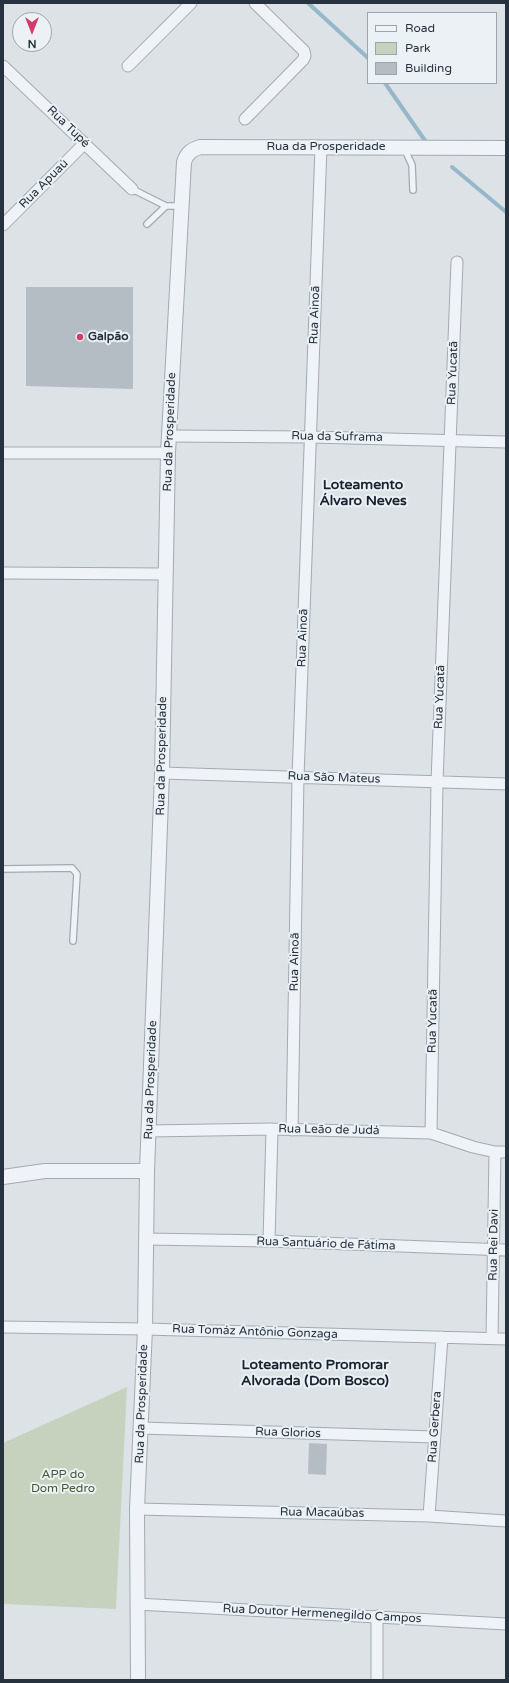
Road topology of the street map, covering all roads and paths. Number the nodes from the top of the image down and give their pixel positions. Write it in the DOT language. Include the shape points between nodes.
graph roads {
  1 [pos="191,3"];
  2 [pos="255,3"];
  3 [pos="3,66"];
  4 [pos="128,66"];
  5 [pos="245,119"];
  6 [pos="85,143"];
  7 [pos="321,147"];
  8 [pos="407,148"];
  9 [pos="506,148"];
  10 [pos="132,189"];
  11 [pos="413,190"];
  12 [pos="166,206"];
  13 [pos="182,206"];
  14 [pos="147,224"];
  15 [pos="3,225"];
  16 [pos="457,262"];
  17 [pos="169,436"];
  18 [pos="311,436"];
  19 [pos="451,440"];
  20 [pos="506,442"];
  21 [pos="3,453"];
  22 [pos="168,453"];
  23 [pos="3,573"];
  24 [pos="166,574"];
  25 [pos="162,773"];
  26 [pos="298,777"];
  27 [pos="437,782"];
  28 [pos="506,784"];
  29 [pos="3,869"];
  30 [pos="73,942"];
  31 [pos="272,1129"];
  32 [pos="292,1130"];
  33 [pos="149,1131"];
  34 [pos="431,1133"];
  35 [pos="501,1152"];
  36 [pos="147,1171"];
  37 [pos="3,1177"];
  38 [pos="146,1239"];
  39 [pos="269,1241"];
  40 [pos="494,1250"];
  41 [pos="506,1250"];
  42 [pos="3,1327"];
  43 [pos="145,1329"];
  44 [pos="442,1337"];
  45 [pos="492,1338"];
  46 [pos="506,1339"];
  47 [pos="141,1428"];
  48 [pos="435,1437"];
  49 [pos="138,1509"];
  50 [pos="429,1516"];
  51 [pos="506,1521"];
  52 [pos="137,1604"];
  53 [pos="377,1616"];
  54 [pos="506,1624"];
  55 [pos="138,1680"];
  56 [pos="377,1680"];
  1 -- 4 [label="street"];
  2 -- 5 [label="street" via="304,51 305,56"];
  3 -- 6 [label="street, Rua Tupé"];
  6 -- 10 [label="street, Rua Tupé"];
  6 -- 15 [label="street, Rua Apuaú"];
  7 -- 8 [label="street, Rua da Prosperidade"];
  7 -- 13 [label="street, Rua da Prosperidade" via="200,147 192,150 184,162"];
  7 -- 18 [label="street, Rua Ainoã"];
  8 -- 9 [label="street, Rua da Prosperidade"];
  8 -- 11 [label="lane" via="412,165"];
  10 -- 12 [label="lane"];
  12 -- 13 [label="lane"];
  12 -- 14 [label="lane"];
  13 -- 17 [label="street, Rua da Prosperidade"];
  16 -- 19 [label="street, Rua Yucatã"];
  17 -- 18 [label="street, Rua da Suframa"];
  17 -- 22 [label="street, Rua da Prosperidade"];
  18 -- 19 [label="street, Rua da Suframa"];
  18 -- 26 [label="street, Rua Ainoã"];
  19 -- 20 [label="street, Rua da Suframa"];
  19 -- 27 [label="street, Rua Yucatã"];
  21 -- 22 [label="street"];
  22 -- 24 [label="street, Rua da Prosperidade"];
  23 -- 24 [label="street"];
  24 -- 25 [label="street, Rua da Prosperidade"];
  25 -- 26 [label="street, Rua São Mateus"];
  25 -- 33 [label="street, Rua da Prosperidade"];
  26 -- 27 [label="street, Rua São Mateus"];
  26 -- 32 [label="street, Rua Ainoã"];
  27 -- 28 [label="street, Rua São Mateus"];
  27 -- 34 [label="street, Rua Yucatã"];
  29 -- 30 [label="lane" via="75,870 77,874"];
  31 -- 32 [label="street, Rua Leão de Judá"];
  31 -- 33 [label="street, Rua Leão de Judá"];
  31 -- 39 [label="street"];
  32 -- 34 [label="street, Rua Leão de Judá"];
  33 -- 36 [label="street, Rua da Prosperidade"];
  34 -- 35 [label="street, Rua Leão de Judá" via="473,1147"];
  35 -- 40 [label="street, Rua Rei Davi"];
  36 -- 37 [label="street" via="45,1171"];
  36 -- 38 [label="street, Rua da Prosperidade"];
  38 -- 39 [label="street, Rua Santuário de Fátima"];
  38 -- 43 [label="street, Rua da Prosperidade"];
  39 -- 40 [label="street, Rua Santuário de Fátima"];
  40 -- 41 [label="street, Rua Santuário de Fátima"];
  40 -- 45 [label="street, Rua Rei Davi"];
  42 -- 43 [label="street, Rua Tomáz Antônio Gonzaga"];
  43 -- 44 [label="street, Rua Tomáz Antônio Gonzaga"];
  43 -- 47 [label="street, Rua da Prosperidade"];
  44 -- 45 [label="street, Rua Tomáz Antônio Gonzaga"];
  44 -- 48 [label="street, Rua Gerbera"];
  45 -- 46 [label="street, Rua Tomáz Antônio Gonzaga"];
  47 -- 48 [label="street, Rua Glorios"];
  47 -- 49 [label="street, Rua da Prosperidade"];
  48 -- 50 [label="street, Rua Gerbera"];
  49 -- 50 [label="street, Rua Macaúbas"];
  49 -- 52 [label="street, Rua da Prosperidade"];
  50 -- 51 [label="street, Rua Macaúbas"];
  52 -- 53 [label="street, Rua Doutor Hermenegildo Campos"];
  52 -- 55 [label="street, Rua da Prosperidade"];
  53 -- 54 [label="street, Rua Doutor Hermenegildo Campos"];
  53 -- 56 [label="street"];
}
